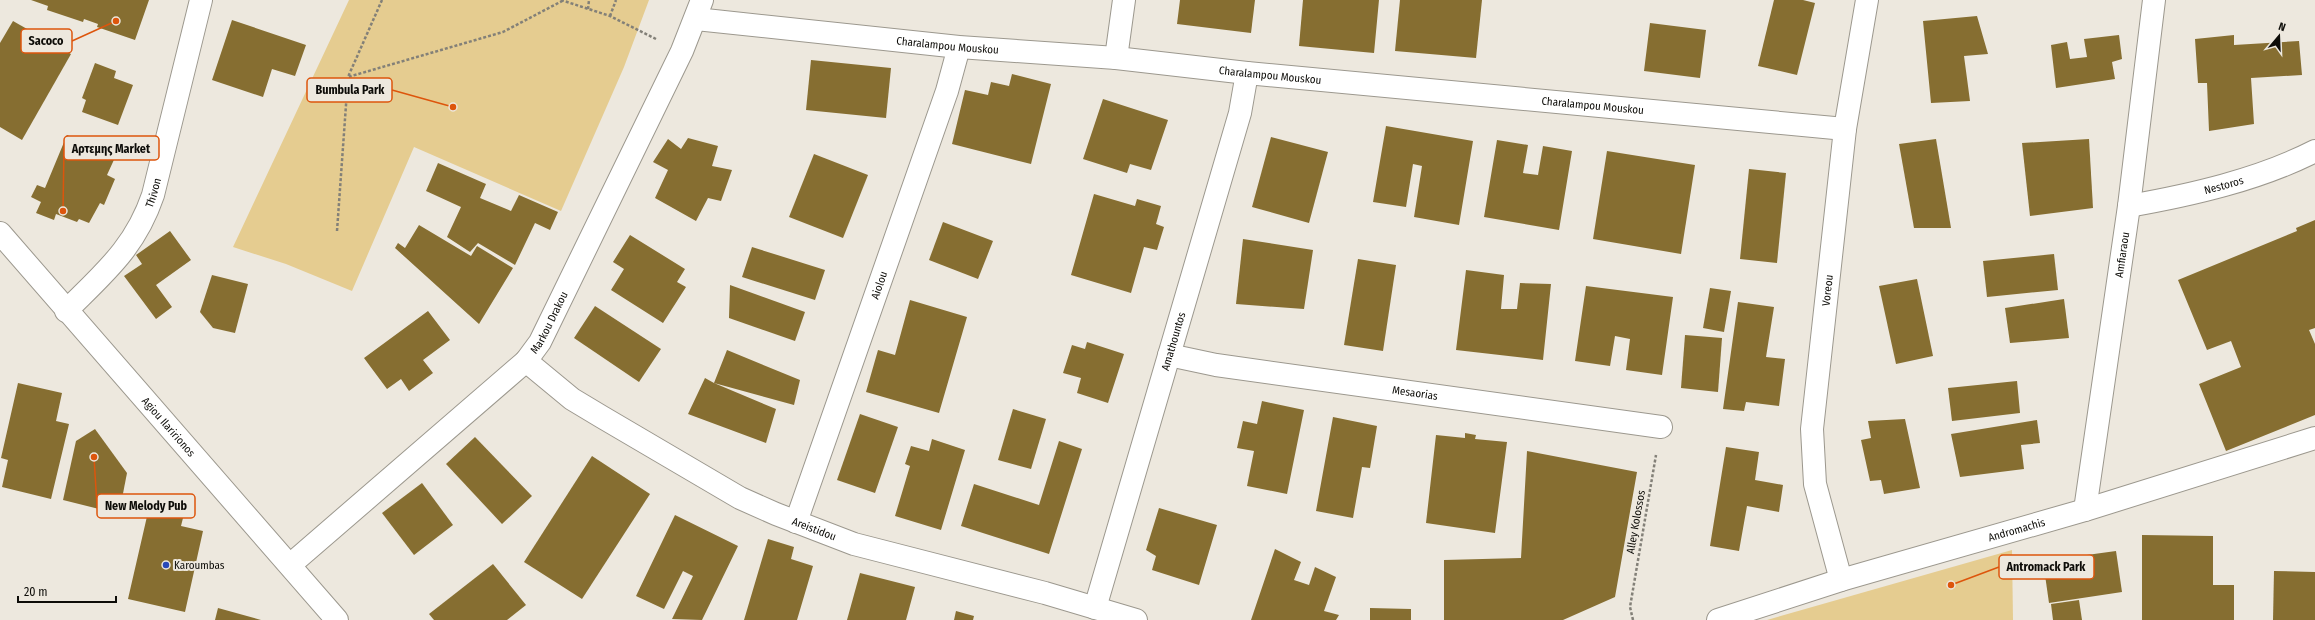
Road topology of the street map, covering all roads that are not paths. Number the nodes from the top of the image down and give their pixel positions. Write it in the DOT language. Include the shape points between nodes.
graph roads {
  1 [pos="201,0"];
  2 [pos="1124,0"];
  3 [pos="1867,0"];
  4 [pos="2154,0"];
  5 [pos="699,10"];
  6 [pos="959,47"];
  7 [pos="1116,58"];
  8 [pos="1247,73"];
  9 [pos="1845,129"];
  10 [pos="2315,151"];
  11 [pos="2129,206"];
  12 [pos="0,233"];
  13 [pos="66,311"];
  14 [pos="1169,355"];
  15 [pos="526,361"];
  16 [pos="1661,427"];
  17 [pos="2315,438"];
  18 [pos="2085,510"];
  19 [pos="796,522"];
  20 [pos="290,565"];
  21 [pos="1841,580"];
  22 [pos="1095,608"];
  23 [pos="337,620"];
  24 [pos="1136,620"];
  25 [pos="1718,620"];
  1 -- 13 [label="street, Thivon" via="146,218 121,257"];
  2 -- 7 [label="street"];
  3 -- 9 [label="street, Voreou"];
  4 -- 11 [label="street, Amfiaraou"];
  5 -- 6 [label="street, Charalampou Mouskou"];
  5 -- 15 [label="street, Markou Drakou" via="682,51 552,322"];
  6 -- 7 [label="street, Charalampou Mouskou"];
  6 -- 19 [label="street, Aiolou" via="947,92"];
  7 -- 8 [label="street, Charalampou Mouskou"];
  8 -- 9 [label="street, Charalampou Mouskou"];
  8 -- 14 [label="street, Amathountos" via="1240,113"];
  9 -- 21 [label="street, Voreou" via="1812,429 1815,484"];
  10 -- 11 [label="street, Nestoros" via="2265,172 2162,200"];
  11 -- 18 [label="street, Amfiaraou"];
  12 -- 13 [label="street, Agiou Ilaririonos"];
  13 -- 20 [label="street, Agiou Ilaririonos"];
  14 -- 16 [label="street, Mesaorias" via="1216,365"];
  14 -- 22 [label="street, Amathountos"];
  15 -- 19 [label="street, Areistidou" via="572,399 602,417 740,498"];
  15 -- 20 [label="street, Markou Drakou"];
  17 -- 18 [label="street, Andromachis"];
  18 -- 21 [label="street, Andromachis"];
  19 -- 22 [label="street, Areistidou" via="854,544"];
  20 -- 23 [label="street, Agiou Ilaririonos"];
  21 -- 25 [label="street, Andromachis"];
  22 -- 24 [label="street, Areistidou"];
}
